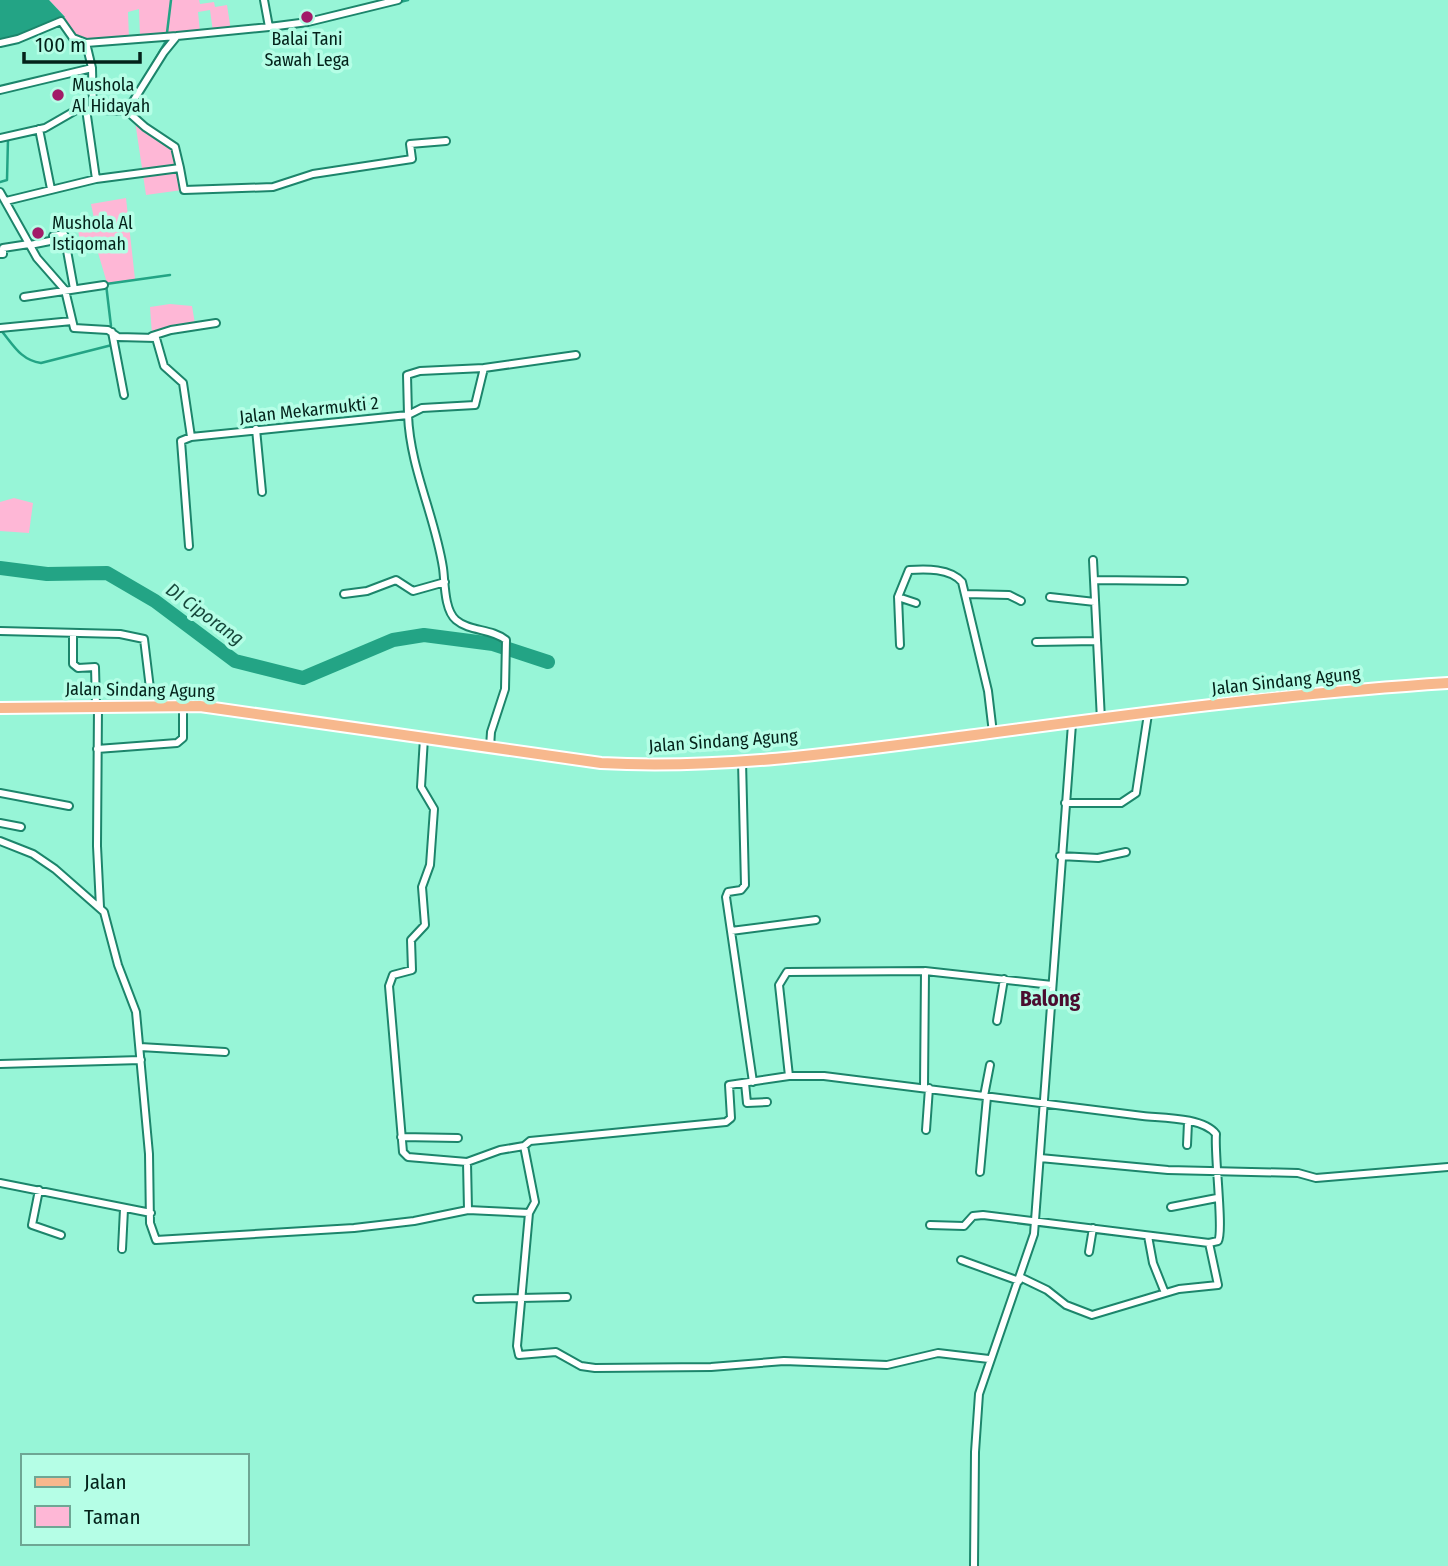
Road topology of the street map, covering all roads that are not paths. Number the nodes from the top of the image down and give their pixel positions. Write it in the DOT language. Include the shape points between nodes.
graph roads {
  1 [pos="264,0"];
  2 [pos="398,0"];
  3 [pos="269,27"];
  4 [pos="177,36"];
  5 [pos="0,43"];
  6 [pos="86,43"];
  7 [pos="92,68"];
  8 [pos="0,90"];
  9 [pos="90,110"];
  10 [pos="127,111"];
  11 [pos="39,130"];
  12 [pos="0,138"];
  13 [pos="446,141"];
  14 [pos="180,168"];
  15 [pos="96,179"];
  16 [pos="51,189"];
  17 [pos="0,192"];
  18 [pos="6,201"];
  19 [pos="29,245"];
  20 [pos="0,254"];
  21 [pos="104,285"];
  22 [pos="74,289"];
  23 [pos="65,290"];
  24 [pos="24,297"];
  25 [pos="72,321"];
  26 [pos="216,323"];
  27 [pos="0,327"];
  28 [pos="112,332"];
  29 [pos="152,336"];
  30 [pos="576,355"];
  31 [pos="484,368"];
  32 [pos="124,395"];
  33 [pos="408,415"];
  34 [pos="256,429"];
  35 [pos="191,437"];
  36 [pos="262,492"];
  37 [pos="189,546"];
  38 [pos="1093,560"];
  39 [pos="1094,580"];
  40 [pos="1184,581"];
  41 [pos="445,582"];
  42 [pos="344,594"];
  43 [pos="966,594"];
  44 [pos="898,597"];
  45 [pos="1050,597"];
  46 [pos="1021,601"];
  47 [pos="1095,601"];
  48 [pos="916,603"];
  49 [pos="0,631"];
  50 [pos="73,634"];
  51 [pos="1097,641"];
  52 [pos="1036,642"];
  53 [pos="900,645"];
  54 [pos="1448,683"];
  55 [pos="97,705"];
  56 [pos="152,705"];
  57 [pos="183,705"];
  58 [pos="0,708"];
  59 [pos="1148,714"];
  60 [pos="1101,720"];
  61 [pos="1072,724"];
  62 [pos="993,733"];
  63 [pos="424,738"];
  64 [pos="490,747"];
  65 [pos="97,749"];
  66 [pos="742,759"];
  67 [pos="0,793"];
  68 [pos="1065,803"];
  69 [pos="69,806"];
  70 [pos="0,823"];
  71 [pos="21,827"];
  72 [pos="0,841"];
  73 [pos="1126,852"];
  74 [pos="1060,856"];
  75 [pos="100,906"];
  76 [pos="816,920"];
  77 [pos="731,931"];
  78 [pos="925,971"];
  79 [pos="1004,979"];
  80 [pos="1052,985"];
  81 [pos="997,1021"];
  82 [pos="140,1047"];
  83 [pos="225,1052"];
  84 [pos="141,1060"];
  85 [pos="0,1064"];
  86 [pos="990,1065"];
  87 [pos="789,1076"];
  88 [pos="749,1082"];
  89 [pos="926,1088"];
  90 [pos="986,1097"];
  91 [pos="767,1102"];
  92 [pos="1044,1105"];
  93 [pos="1188,1122"];
  94 [pos="926,1129"];
  95 [pos="401,1137"];
  96 [pos="458,1139"];
  97 [pos="1188,1145"];
  98 [pos="524,1146"];
  99 [pos="1040,1158"];
  100 [pos="467,1162"];
  101 [pos="1448,1167"];
  102 [pos="980,1172"];
  103 [pos="1217,1172"];
  104 [pos="0,1183"];
  105 [pos="40,1190"];
  106 [pos="1217,1198"];
  107 [pos="1171,1207"];
  108 [pos="124,1209"];
  109 [pos="468,1210"];
  110 [pos="151,1213"];
  111 [pos="530,1213"];
  112 [pos="1036,1219"];
  113 [pos="930,1225"];
  114 [pos="1093,1228"];
  115 [pos="61,1235"];
  116 [pos="1148,1236"];
  117 [pos="1209,1243"];
  118 [pos="122,1249"];
  119 [pos="1089,1252"];
  120 [pos="961,1260"];
  121 [pos="1020,1279"];
  122 [pos="1165,1293"];
  123 [pos="521,1297"];
  124 [pos="567,1297"];
  125 [pos="477,1299"];
  126 [pos="989,1359"];
  127 [pos="974,1566"];
  1 -- 3 [label="street"];
  2 -- 3 [label="street"];
  3 -- 4 [label="street"];
  4 -- 6 [label="street"];
  4 -- 10 [label="street"];
  5 -- 6 [label="street" via="61,21 73,38"];
  6 -- 7 [label="street"];
  7 -- 8 [label="street"];
  7 -- 9 [label="street"];
  9 -- 10 [label="street"];
  9 -- 11 [label="street" via="78,109"];
  9 -- 15 [label="street"];
  10 -- 14 [label="street" via="175,147"];
  11 -- 12 [label="street"];
  11 -- 16 [label="street"];
  13 -- 14 [label="street" via="410,144 412,159 313,174 261,189 184,191"];
  14 -- 15 [label="street"];
  15 -- 16 [label="street"];
  16 -- 18 [label="street"];
  17 -- 18 [label="street"];
  18 -- 19 [label="street"];
  19 -- 20 [label="street" via="3,248"];
  19 -- 22 [label="street" via="64,234"];
  19 -- 23 [label="street"];
  21 -- 22 [label="street"];
  22 -- 23 [label="street"];
  23 -- 24 [label="street"];
  23 -- 25 [label="street"];
  25 -- 27 [label="street"];
  25 -- 28 [label="street" via="78,330"];
  26 -- 29 [label="street"];
  28 -- 29 [label="street" via="126,338"];
  28 -- 32 [label="street"];
  29 -- 35 [label="street" via="164,366 183,383"];
  30 -- 31 [label="street"];
  31 -- 33 [label="street, Jalan Mekarmukti 2" via="475,405 422,408"];
  31 -- 33 [label="street" via="407,375"];
  33 -- 34 [label="street, Jalan Mekarmukti 2"];
  33 -- 41 [label="street" via="412,453"];
  34 -- 35 [label="street, Jalan Mekarmukti 2"];
  34 -- 36 [label="street"];
  35 -- 37 [label="street" via="181,440"];
  38 -- 39 [label="street"];
  39 -- 40 [label="street"];
  39 -- 47 [label="street"];
  41 -- 42 [label="street" via="412,591 396,580"];
  41 -- 64 [label="street" via="456,620 506,639 505,689"];
  43 -- 44 [label="street" via="953,574 928,569 909,570"];
  43 -- 46 [label="street" via="1009,595"];
  43 -- 62 [label="street"];
  44 -- 48 [label="street"];
  44 -- 53 [label="street"];
  45 -- 47 [label="street"];
  47 -- 51 [label="street"];
  49 -- 50 [label="street"];
  50 -- 55 [label="street" via="73,664 95,667"];
  50 -- 56 [label="street" via="144,639"];
  51 -- 52 [label="street"];
  51 -- 60 [label="street"];
  54 -- 59 [label="main road, Jalan Sindang Agung"];
  55 -- 56 [label="main road, Jalan Sindang Agung"];
  55 -- 58 [label="main road, Jalan Sindang Agung"];
  55 -- 65 [label="street"];
  56 -- 57 [label="main road, Jalan Sindang Agung"];
  57 -- 63 [label="main road, Jalan Sindang Agung"];
  57 -- 65 [label="street" via="183,738 177,743"];
  59 -- 60 [label="main road, Jalan Sindang Agung"];
  59 -- 68 [label="street" via="1136,793 1121,803"];
  60 -- 61 [label="main road, Jalan Sindang Agung"];
  61 -- 62 [label="main road, Jalan Sindang Agung"];
  61 -- 68 [label="street"];
  62 -- 66 [label="main road, Jalan Sindang Agung"];
  63 -- 64 [label="main road, Jalan Sindang Agung"];
  63 -- 95 [label="street" via="421,787 434,810 430,865 422,887 425,925 411,940 412,970 393,975 389,986"];
  64 -- 66 [label="main road, Jalan Sindang Agung" via="609,764"];
  65 -- 75 [label="street"];
  66 -- 77 [label="street" via="745,885 726,894"];
  67 -- 69 [label="street"];
  68 -- 74 [label="street"];
  70 -- 71 [label="street"];
  72 -- 75 [label="street" via="33,854"];
  73 -- 74 [label="street" via="1098,858"];
  74 -- 80 [label="street"];
  75 -- 82 [label="street" via="136,1012"];
  76 -- 77 [label="street"];
  77 -- 88 [label="street"];
  78 -- 79 [label="street"];
  78 -- 87 [label="street" via="792,971 782,975 779,985"];
  78 -- 89 [label="street"];
  79 -- 80 [label="street"];
  79 -- 81 [label="street"];
  80 -- 92 [label="street"];
  82 -- 83 [label="street"];
  82 -- 84 [label="street"];
  84 -- 85 [label="street"];
  84 -- 110 [label="street"];
  86 -- 90 [label="street"];
  87 -- 88 [label="street"];
  87 -- 89 [label="street"];
  88 -- 91 [label="street" via="747,1103"];
  88 -- 98 [label="street" via="729,1086 731,1118 726,1122 530,1141"];
  89 -- 90 [label="street"];
  89 -- 94 [label="street"];
  90 -- 92 [label="street"];
  90 -- 102 [label="street"];
  92 -- 93 [label="street"];
  92 -- 99 [label="street"];
  93 -- 97 [label="street"];
  93 -- 103 [label="street" via="1215,1132"];
  95 -- 96 [label="street"];
  95 -- 100 [label="street" via="405,1156"];
  98 -- 100 [label="street"];
  98 -- 111 [label="street" via="535,1202"];
  99 -- 103 [label="street"];
  99 -- 112 [label="street"];
  100 -- 109 [label="street"];
  101 -- 103 [label="street" via="1316,1178 1298,1173"];
  103 -- 106 [label="street"];
  104 -- 105 [label="street"];
  105 -- 108 [label="street"];
  105 -- 115 [label="street" via="33,1225"];
  106 -- 107 [label="street"];
  106 -- 117 [label="street" via="1222,1234 1220,1240"];
  108 -- 110 [label="street"];
  108 -- 118 [label="street"];
  109 -- 110 [label="street" via="354,1228 160,1241 152,1234"];
  109 -- 111 [label="street"];
  111 -- 123 [label="street"];
  112 -- 113 [label="street" via="983,1215 973,1216 964,1226"];
  112 -- 114 [label="street"];
  112 -- 121 [label="street"];
  114 -- 116 [label="street"];
  114 -- 119 [label="street"];
  116 -- 117 [label="street"];
  116 -- 122 [label="street"];
  117 -- 122 [label="street" via="1218,1285"];
  120 -- 121 [label="street"];
  121 -- 122 [label="street" via="1092,1315"];
  121 -- 126 [label="street"];
  123 -- 124 [label="street"];
  123 -- 125 [label="street"];
  123 -- 126 [label="street" via="519,1355 556,1352 587,1367 711,1367 784,1361 887,1364 938,1353"];
  126 -- 127 [label="street" via="978,1405"];
}
